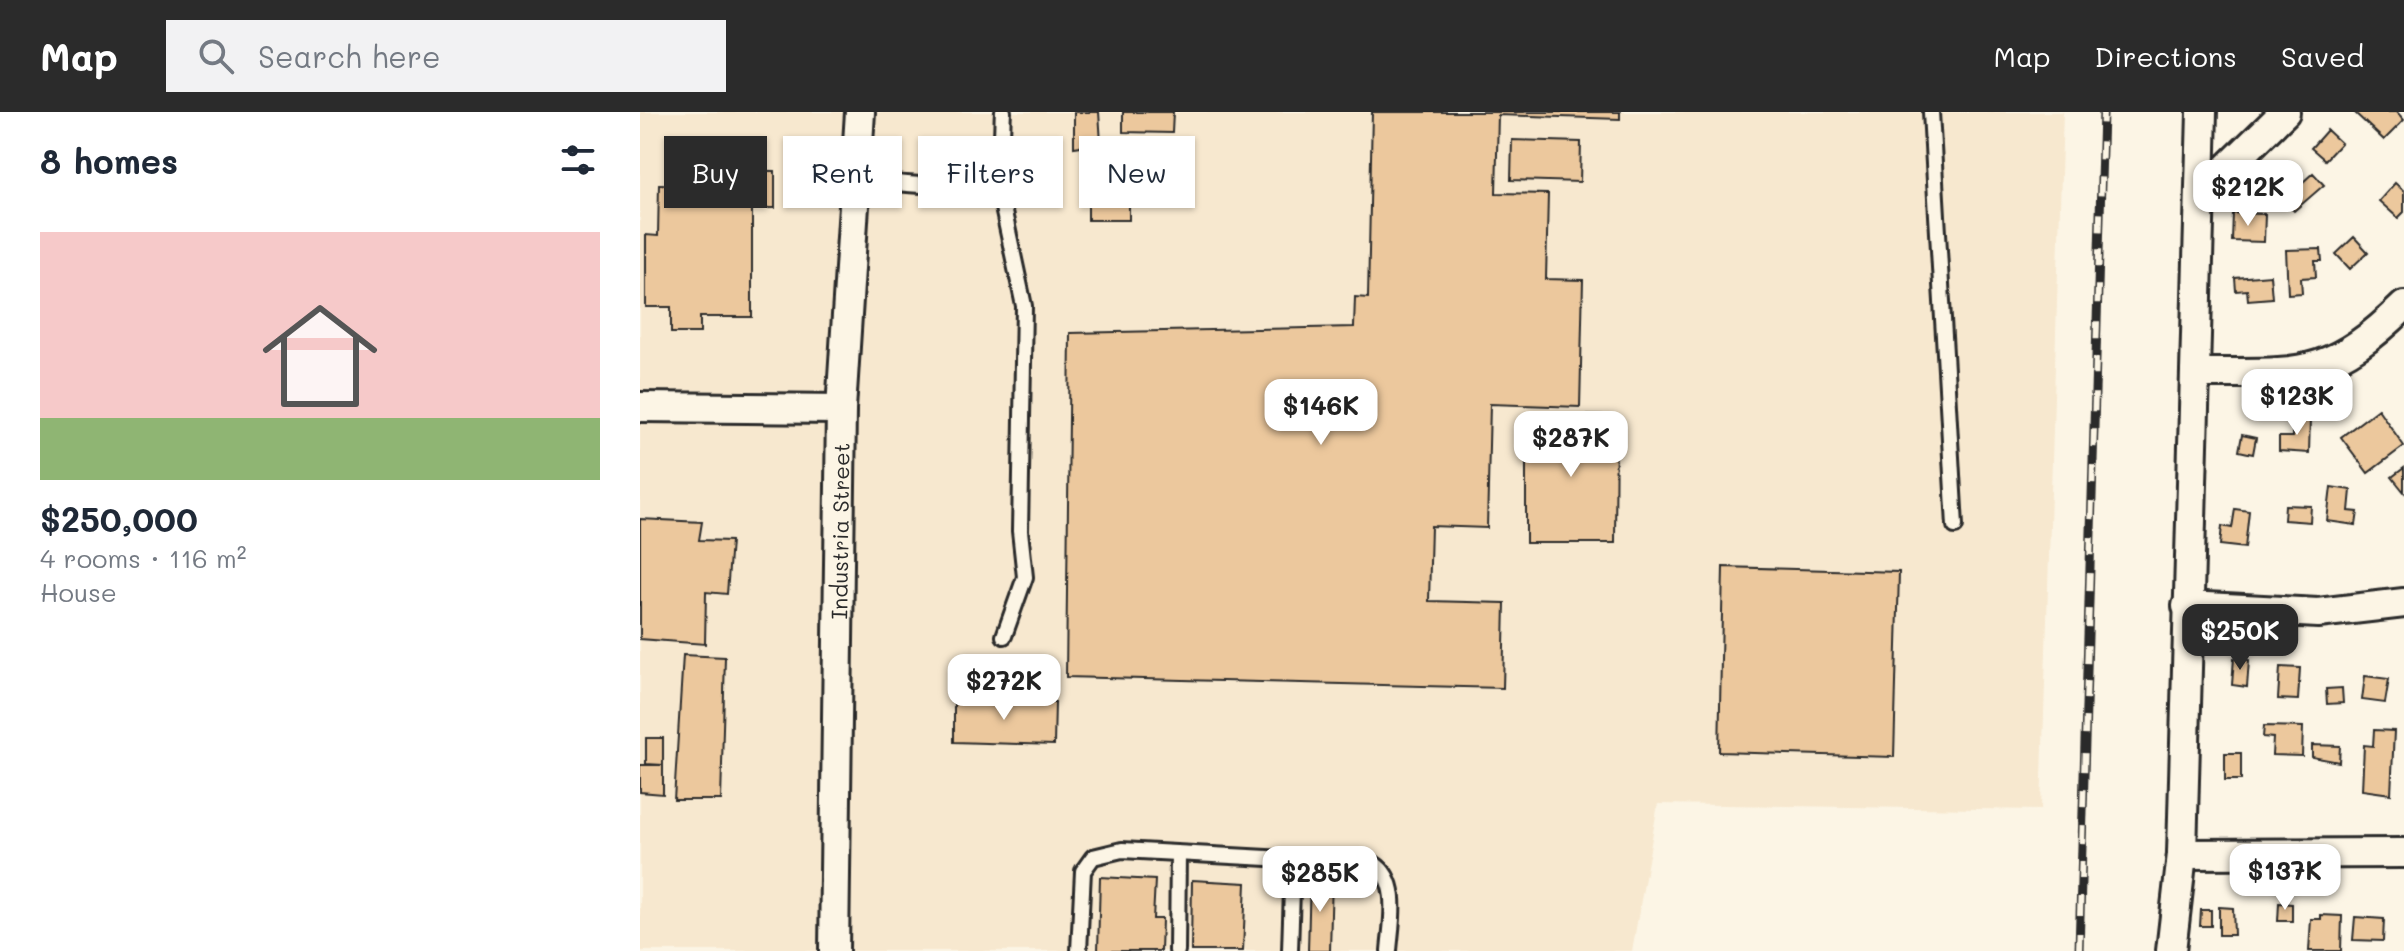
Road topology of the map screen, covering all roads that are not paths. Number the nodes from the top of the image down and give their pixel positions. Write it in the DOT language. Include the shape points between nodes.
graph roads {
  1 [pos="860,112"];
  2 [pos="1003,112"];
  3 [pos="1931,112"];
  4 [pos="2202,112"];
  5 [pos="2285,112"];
  6 [pos="859,136"];
  7 [pos="1001,136"];
  8 [pos="2201,194"];
  9 [pos="856,208"];
  10 [pos="1003,208"];
  11 [pos="2404,306"];
  12 [pos="2195,373"];
  13 [pos="640,407"];
  14 [pos="841,409"];
  15 [pos="1955,526"];
  16 [pos="2404,603"];
  17 [pos="2187,606"];
  18 [pos="1004,636"];
  19 [pos="1178,853"];
  20 [pos="2404,853"];
  21 [pos="2182,854"];
  22 [pos="1293,858"];
  23 [pos="834,951"];
  24 [pos="1079,951"];
  25 [pos="1177,951"];
  26 [pos="1290,951"];
  27 [pos="1389,951"];
  28 [pos="2171,951"];
  1 -- 6 [label="street, Industria Street"];
  2 -- 7 [label="lane"];
  3 -- 15 [label="lane"];
  4 -- 8 [label="street"];
  5 -- 8 [label="street"];
  8 -- 12 [label="street"];
  9 -- 14 [label="street, Industria Street"];
  10 -- 18 [label="lane" via="1024,306 1020,531 1025,577"];
  11 -- 12 [label="street" via="2349,353 2311,370"];
  12 -- 17 [label="street"];
  13 -- 14 [label="street"];
  14 -- 23 [label="street, Industria Street"];
  16 -- 17 [label="street" via="2318,613"];
  17 -- 21 [label="street"];
  19 -- 22 [label="lane"];
  19 -- 24 [label="lane" via="1122,850 1087,863 1080,888"];
  19 -- 25 [label="lane"];
  20 -- 21 [label="street"];
  21 -- 28 [label="street"];
  22 -- 26 [label="lane"];
  22 -- 27 [label="lane" via="1361,861 1382,869 1391,887"];
}
